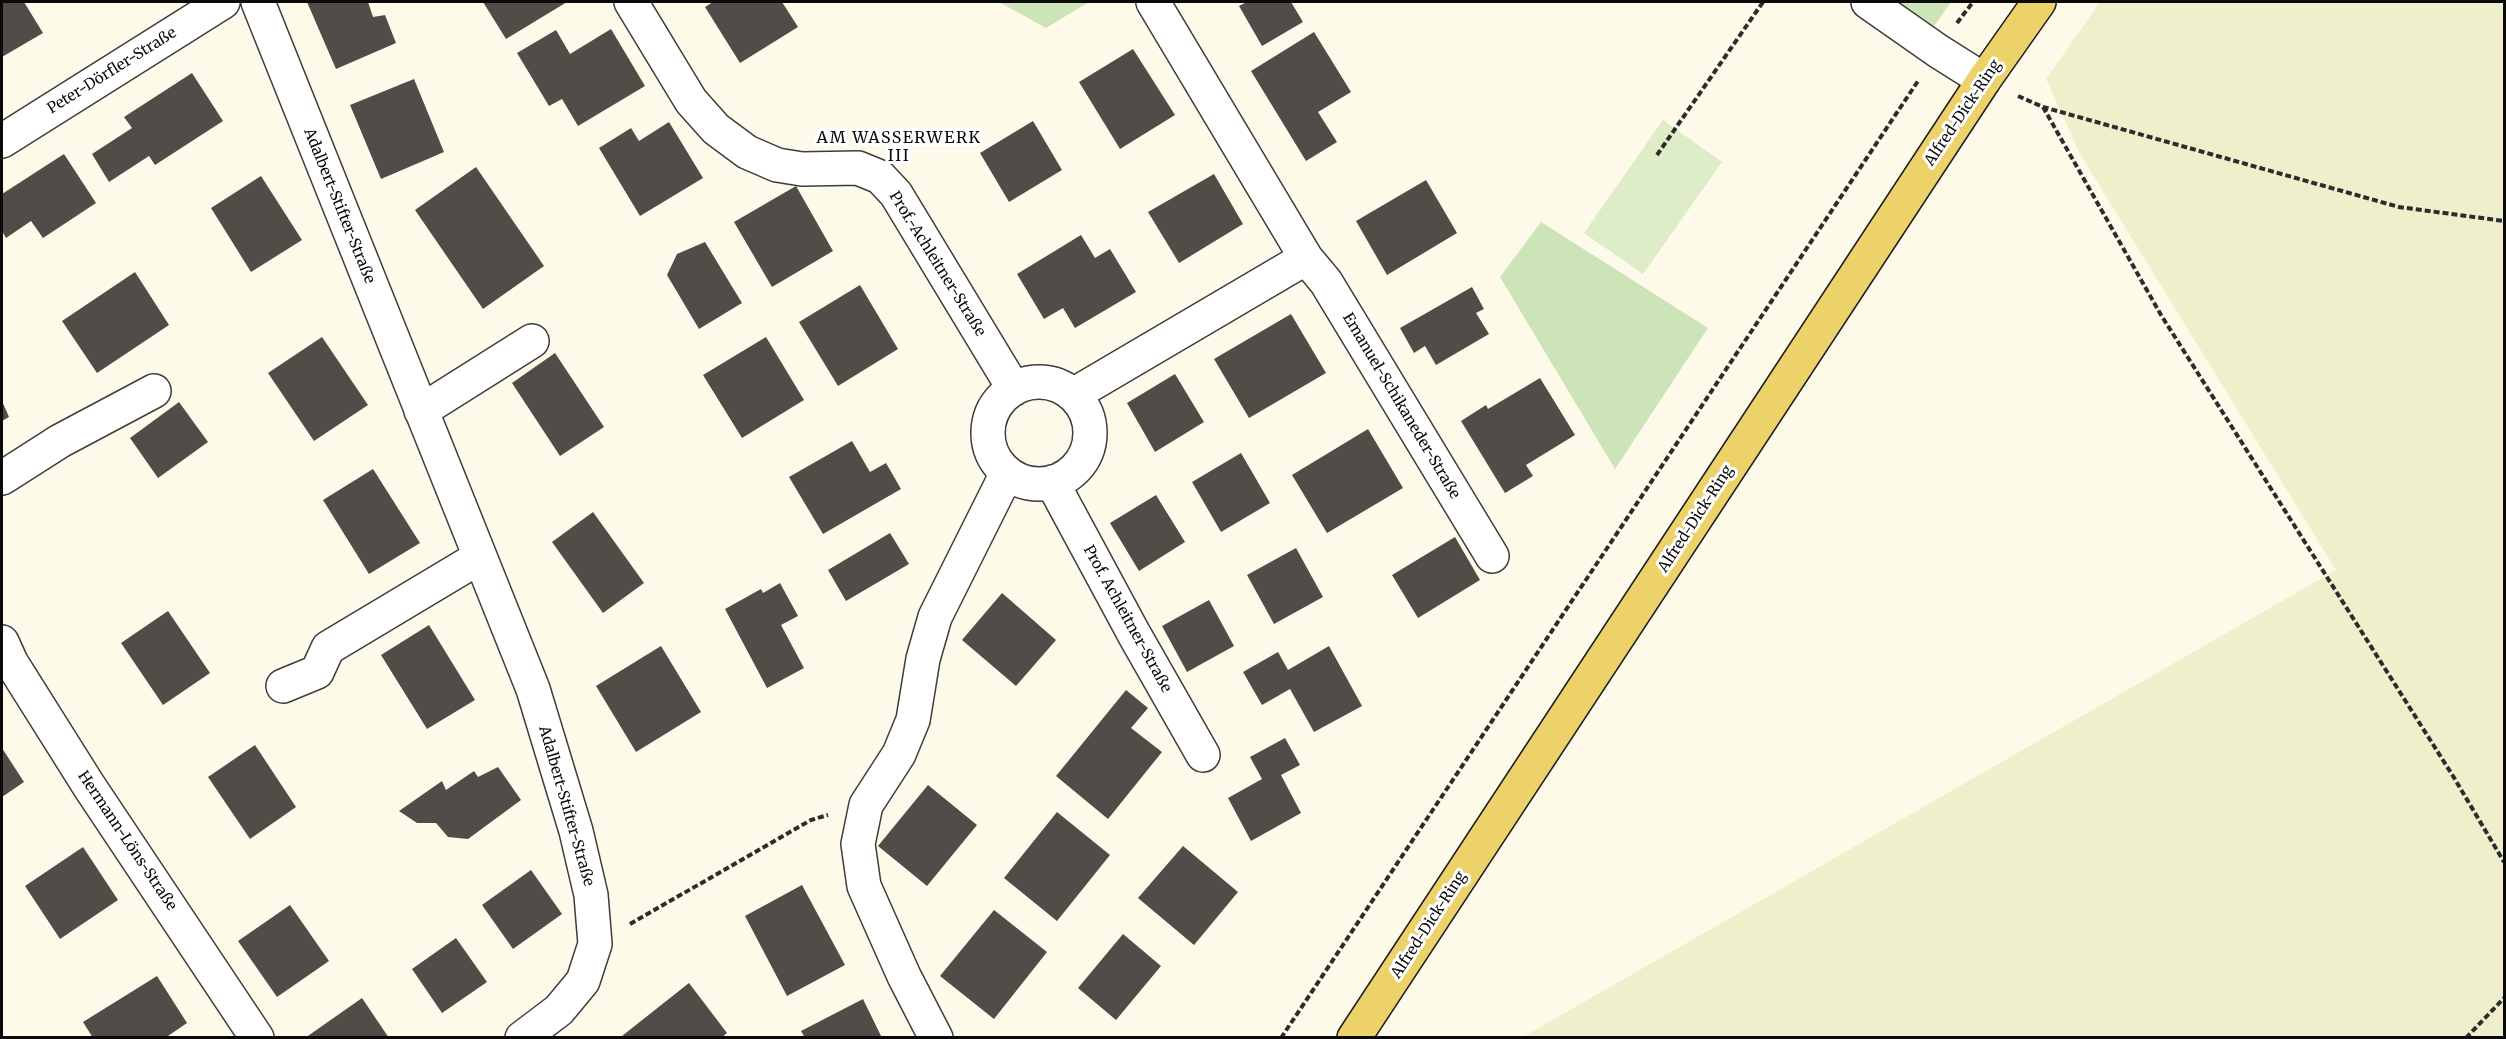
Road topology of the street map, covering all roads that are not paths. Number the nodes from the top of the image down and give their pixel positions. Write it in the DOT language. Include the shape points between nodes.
graph roads {
  1 [pos="223,2"];
  2 [pos="258,2"];
  3 [pos="631,2"];
  4 [pos="1153,2"];
  5 [pos="1868,2"];
  6 [pos="2039,2"];
  7 [pos="1984,80"];
  8 [pos="2,141"];
  9 [pos="1306,258"];
  10 [pos="532,341"];
  11 [pos="1014,389"];
  12 [pos="154,391"];
  13 [pos="1073,394"];
  14 [pos="421,411"];
  15 [pos="1007,473"];
  16 [pos="2,478"];
  17 [pos="1052,482"];
  18 [pos="1492,556"];
  19 [pos="480,557"];
  20 [pos="2,642"];
  21 [pos="283,686"];
  22 [pos="1203,755"];
  23 [pos="257,1038"];
  24 [pos="522,1038"];
  25 [pos="936,1038"];
  26 [pos="1354,1038"];
  1 -- 8 [label="street, Peter-Dörfler-Straße"];
  2 -- 14 [label="street, Adalbert-Stifter-Straße"];
  3 -- 11 [label="street, Prof.-Achleitner-Straße" via="691,101 716,129 747,152 777,165 802,169 858,168 880,177 896,194"];
  4 -- 9 [label="street, Emanuel-Schikaneder-Straße"];
  5 -- 7 [label="street"];
  6 -- 7 [label="main road, Alfred-Dick-Ring"];
  7 -- 26 [label="main road, Alfred-Dick-Ring"];
  9 -- 13 [label="street"];
  9 -- 18 [label="street, Emanuel-Schikaneder-Straße" via="1326,282"];
  10 -- 14 [label="street"];
  11 -- 13 [label="street" via="1044,382"];
  11 -- 15 [label="street" via="1001,399 988,429 993,453"];
  12 -- 16 [label="street" via="60,441"];
  13 -- 17 [label="street" via="1083,406 1090,436 1078,465 1067,476"];
  14 -- 19 [label="street, Adalbert-Stifter-Straße"];
  15 -- 17 [label="street" via="1021,481"];
  15 -- 25 [label="street" via="935,617 913,720 899,754 866,805 858,844 864,886"];
  17 -- 22 [label="street, Prof. Achleitner-Straße"];
  19 -- 21 [label="street" via="328,648 317,672"];
  19 -- 24 [label="street, Adalbert-Stifter-Straße" via="532,689 576,831 591,895 595,944 583,981 559,1010"];
  20 -- 23 [label="street, Hermann-Löns-Straße" via="89,786"];
}
